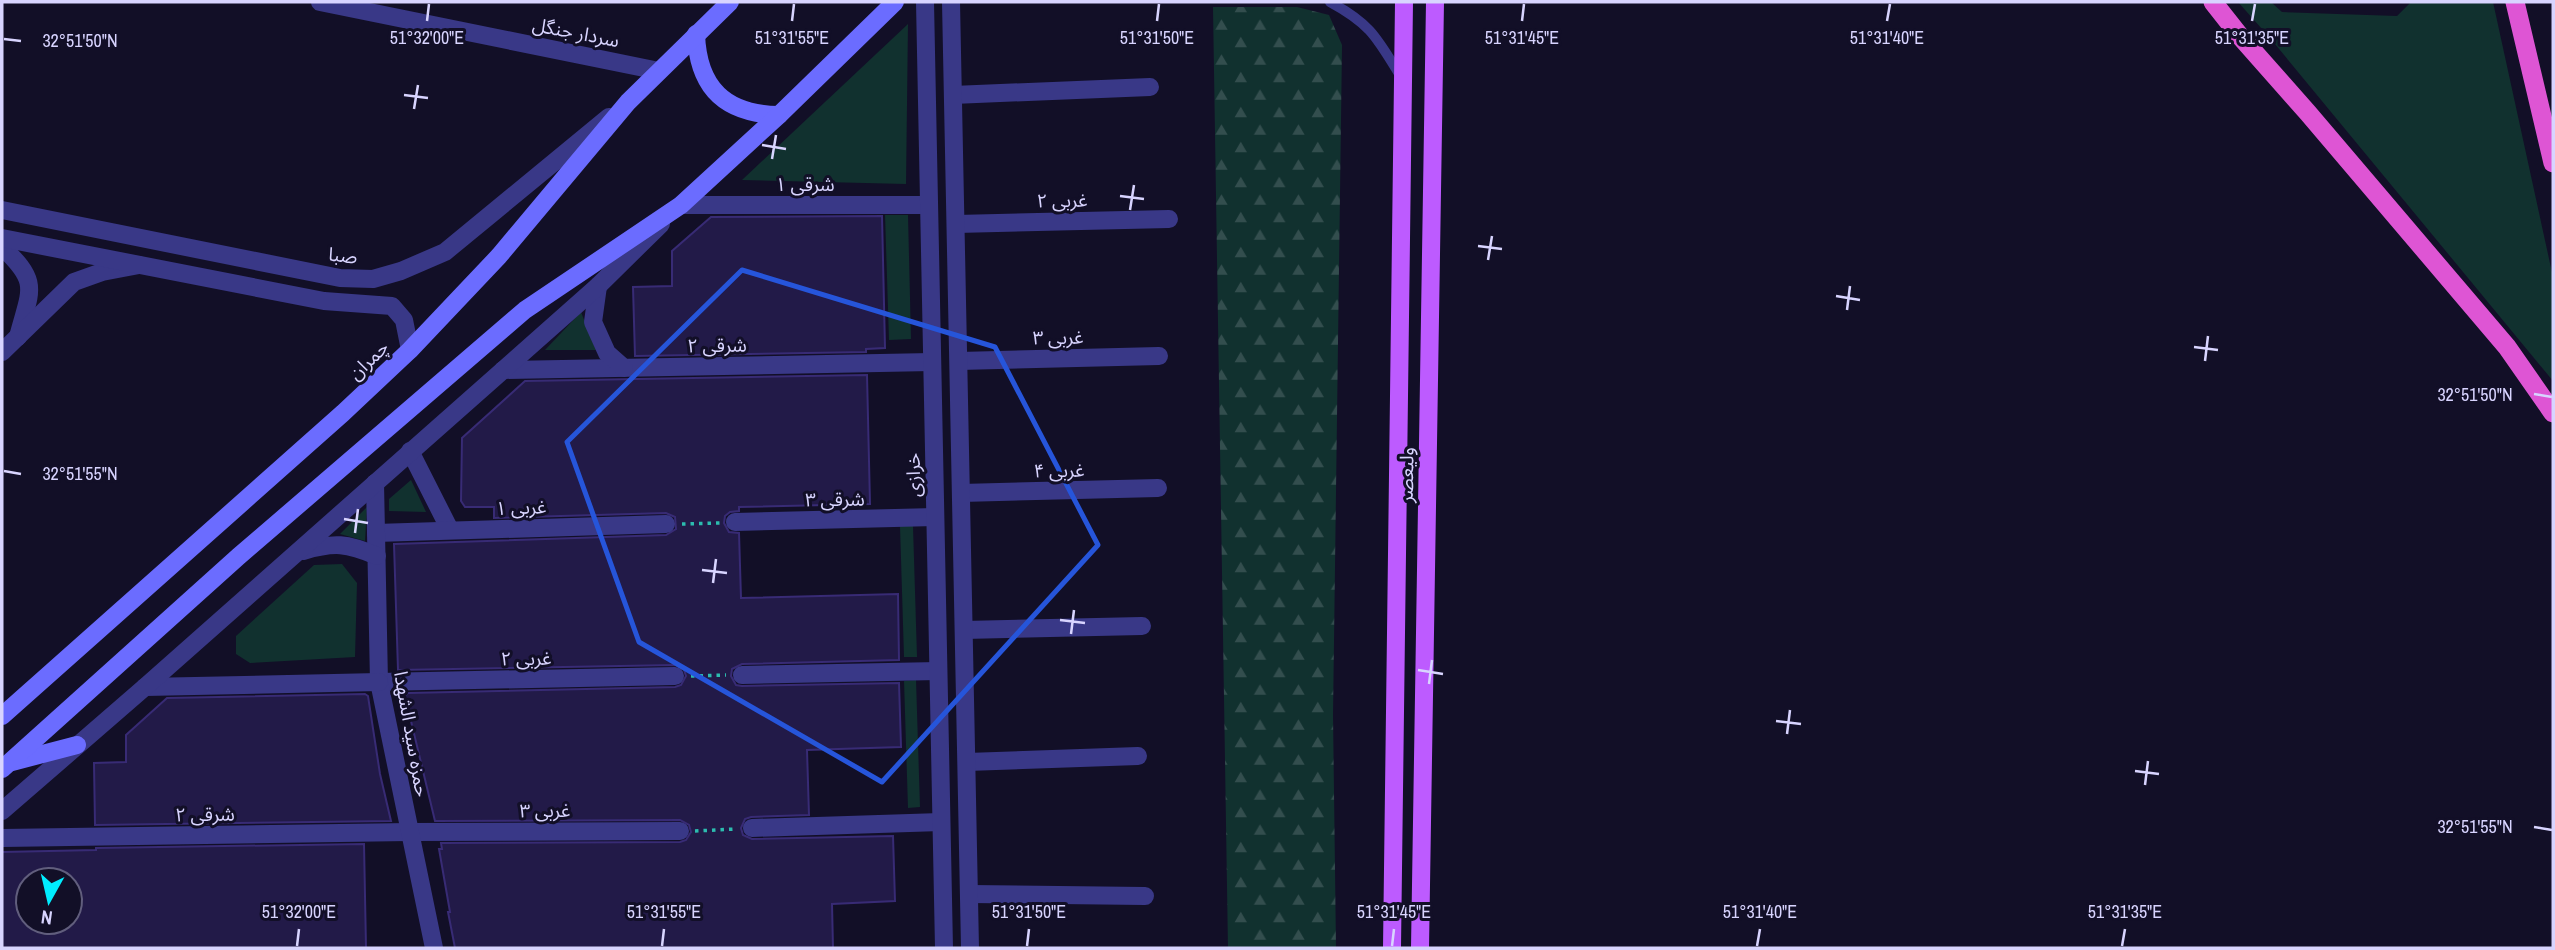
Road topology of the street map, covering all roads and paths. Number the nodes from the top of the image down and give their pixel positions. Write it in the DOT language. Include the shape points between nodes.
graph roads {
  1 [pos="320,2"];
  2 [pos="730,2"];
  3 [pos="895,2"];
  4 [pos="925,2"];
  5 [pos="951,2"];
  6 [pos="1330,2"];
  7 [pos="1404,2"];
  8 [pos="1435,2"];
  9 [pos="2213,2"];
  10 [pos="2515,2"];
  11 [pos="696,34"];
  12 [pos="659,71"];
  13 [pos="1403,81"];
  14 [pos="1150,87"];
  15 [pos="953,95"];
  16 [pos="628,102"];
  17 [pos="779,115"];
  18 [pos="2553,163"];
  19 [pos="681,205"];
  20 [pos="929,205"];
  21 [pos="2,210"];
  22 [pos="1170,219"];
  23 [pos="956,224"];
  24 [pos="2,238"];
  25 [pos="2,247"];
  26 [pos="141,265"];
  27 [pos="598,286"];
  28 [pos="18,337"];
  29 [pos="410,350"];
  30 [pos="2,352"];
  31 [pos="1158,356"];
  32 [pos="959,361"];
  33 [pos="932,362"];
  34 [pos="624,368"];
  35 [pos="503,370"];
  36 [pos="2553,413"];
  37 [pos="410,452"];
  38 [pos="376,483"];
  39 [pos="1158,488"];
  40 [pos="961,493"];
  41 [pos="935,517"];
  42 [pos="735,522"];
  43 [pos="666,524"];
  44 [pos="450,530"];
  45 [pos="376,533"];
  46 [pos="296,553"];
  47 [pos="377,556"];
  48 [pos="1142,626"];
  49 [pos="964,630"];
  50 [pos="938,671"];
  51 [pos="742,675"];
  52 [pos="675,676"];
  53 [pos="379,682"];
  54 [pos="145,687"];
  55 [pos="2,716"];
  56 [pos="77,745"];
  57 [pos="940,750"];
  58 [pos="967,755"];
  59 [pos="1138,756"];
  60 [pos="5,766"];
  61 [pos="2,811"];
  62 [pos="942,822"];
  63 [pos="752,828"];
  64 [pos="680,831"];
  65 [pos="409,832"];
  66 [pos="2,838"];
  67 [pos="969,894"];
  68 [pos="1145,896"];
  69 [pos="434,948"];
  70 [pos="944,948"];
  71 [pos="971,948"];
  72 [pos="1392,948"];
  73 [pos="1420,948"];
  1 -- 12 [label="street, سردار جنگل"];
  2 -- 11 [label="main road, چمران"];
  3 -- 17 [label="main road"];
  4 -- 20 [label="street, خرازی"];
  5 -- 15 [label="street"];
  6 -- 13 [label="lane" via="1374,33"];
  7 -- 13 [label="main road, ولیعصر"];
  8 -- 73 [label="main road, ولیعصر"];
  9 -- 36 [label="highway" via="2507,347"];
  10 -- 18 [label="highway"];
  11 -- 12 [label="main road, چمران"];
  11 -- 17 [label="main road" via="697,56 718,94 736,108 757,115"];
  12 -- 16 [label="main road, چمران"];
  13 -- 72 [label="main road, ولیعصر"];
  14 -- 15 [label="street"];
  15 -- 23 [label="street"];
  16 -- 21 [label="street, صبا" via="445,252 373,279 340,278"];
  16 -- 29 [label="main road, چمران" via="499,256"];
  17 -- 19 [label="main road"];
  19 -- 20 [label="street, ۱ شرقی"];
  19 -- 27 [label="street"];
  19 -- 60 [label="main road" via="525,310 239,556"];
  20 -- 33 [label="street, خرازی"];
  22 -- 23 [label="street, ۲ غربی"];
  23 -- 32 [label="street"];
  24 -- 26 [label="street"];
  25 -- 28 [label="street" via="21,265 31,287"];
  26 -- 28 [label="street" via="74,282"];
  26 -- 29 [label="street" via="324,301 392,306 404,320"];
  27 -- 34 [label="street" via="593,322 607,353"];
  27 -- 35 [label="street"];
  28 -- 30 [label="street"];
  29 -- 55 [label="main road, چمران"];
  31 -- 32 [label="street, ۳ غربی"];
  32 -- 40 [label="street"];
  33 -- 34 [label="street, ۲ شرقی"];
  33 -- 41 [label="street, خرازی"];
  34 -- 35 [label="street, ۲ شرقی"];
  35 -- 37 [label="street"];
  37 -- 38 [label="street"];
  37 -- 44 [label="street"];
  38 -- 45 [label="street, حمزه سید الشهدا"];
  38 -- 46 [label="street"];
  39 -- 40 [label="street, ۴ غربی"];
  40 -- 49 [label="street"];
  41 -- 42 [label="street, ۳ شرقی"];
  41 -- 50 [label="street, خرازی"];
  42 -- 43 [label="path"];
  43 -- 44 [label="street, ۱ غربی"];
  44 -- 45 [label="street, ۱ غربی"];
  45 -- 47 [label="street, حمزه سید الشهدا"];
  46 -- 47 [label="street" via="327,544 351,545"];
  46 -- 54 [label="street"];
  47 -- 53 [label="street, حمزه سید الشهدا"];
  48 -- 49 [label="street"];
  49 -- 58 [label="street"];
  50 -- 51 [label="street"];
  50 -- 57 [label="street, خرازی"];
  51 -- 52 [label="path"];
  52 -- 53 [label="street, ۲ غربی"];
  53 -- 54 [label="street, ۲ غربی"];
  53 -- 65 [label="street, حمزه سید الشهدا"];
  54 -- 56 [label="street"];
  56 -- 60 [label="main road"];
  56 -- 61 [label="street"];
  57 -- 58 [label="street"];
  57 -- 62 [label="street, خرازی"];
  58 -- 59 [label="street"];
  58 -- 67 [label="street"];
  62 -- 63 [label="street"];
  62 -- 70 [label="street, خرازی"];
  63 -- 64 [label="path"];
  64 -- 65 [label="street, ۳ غربی"];
  65 -- 66 [label="street, ۲ شرقی"];
  65 -- 69 [label="street, حمزه سید الشهدا"];
  67 -- 68 [label="street"];
  67 -- 71 [label="street"];
}
